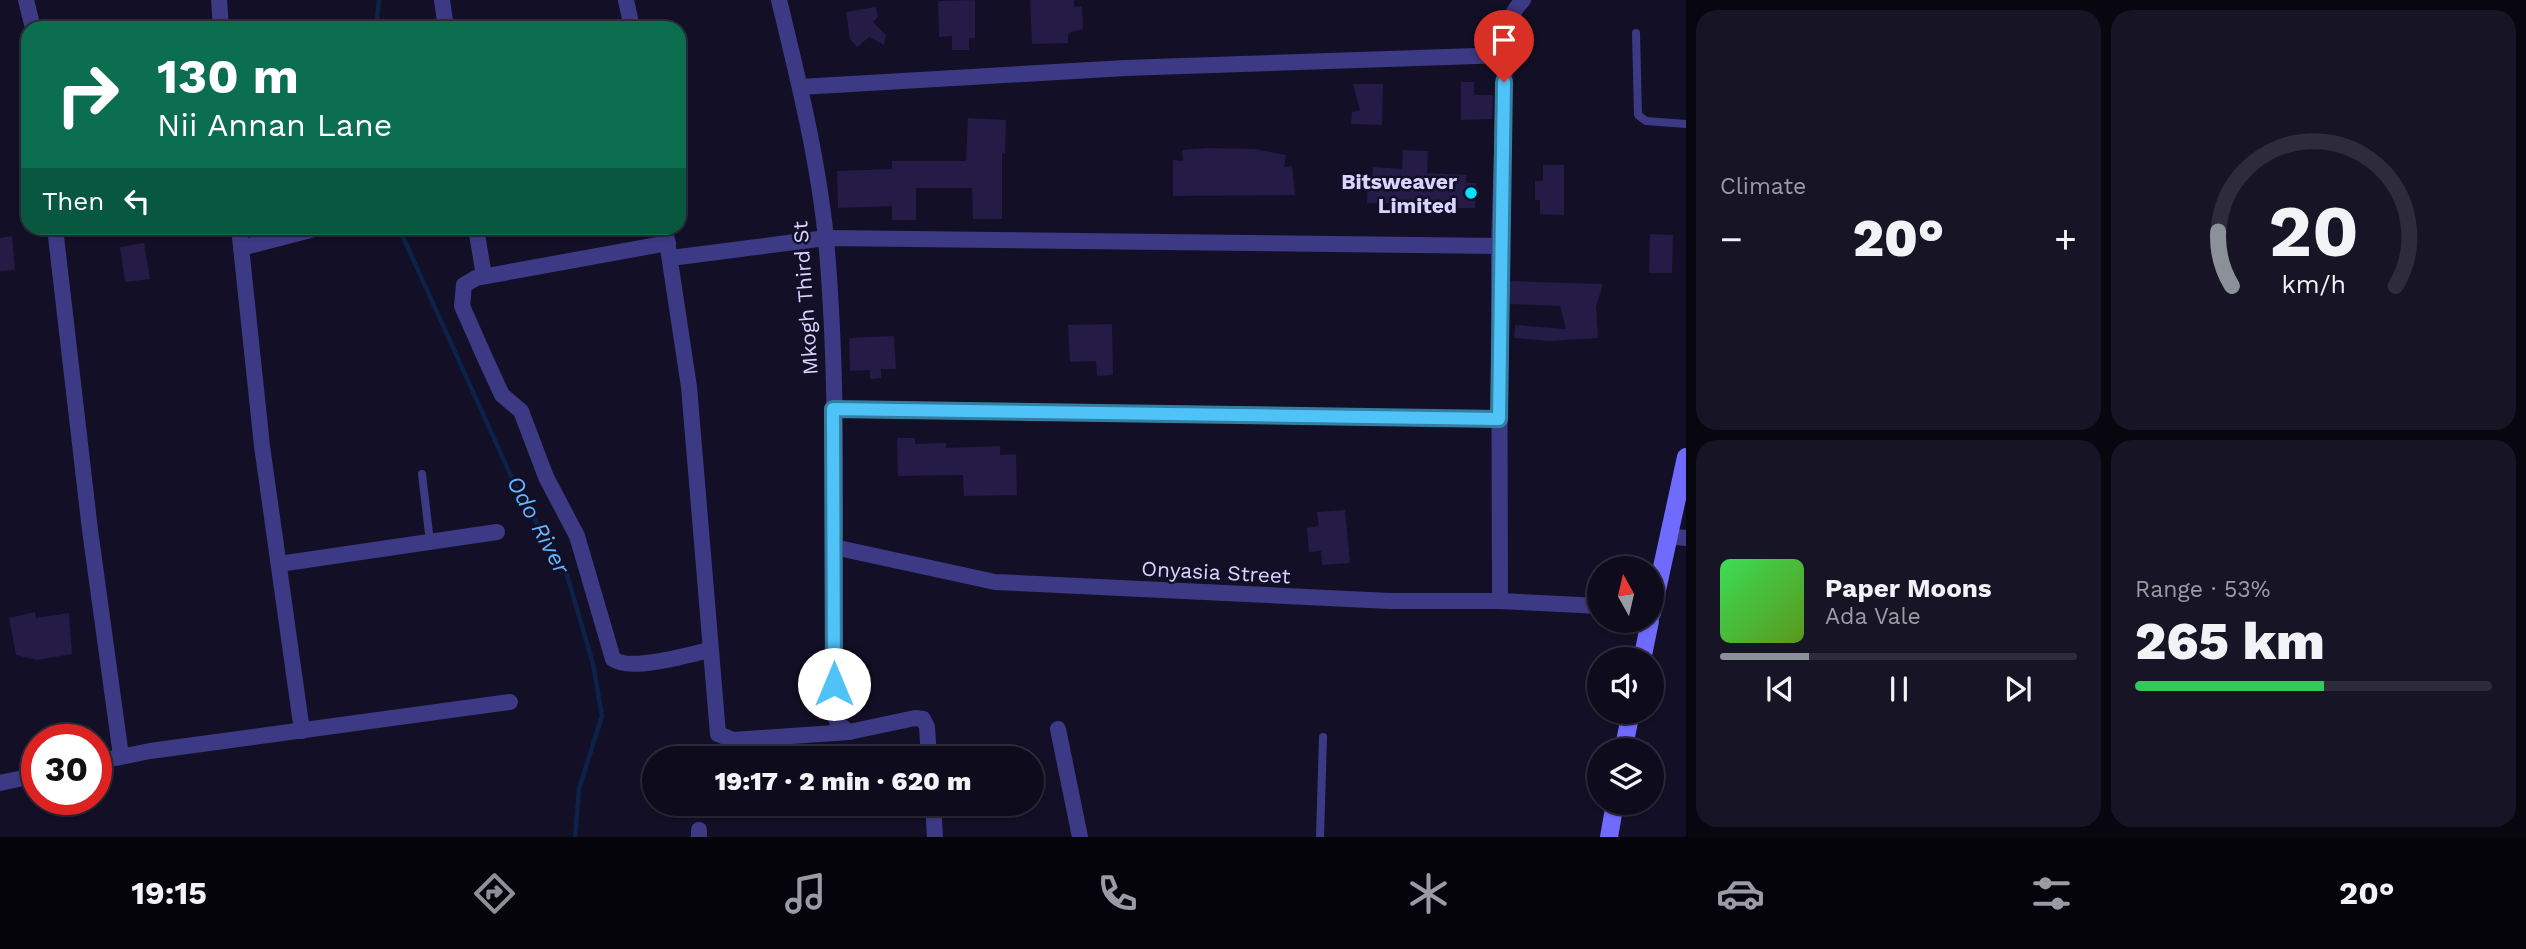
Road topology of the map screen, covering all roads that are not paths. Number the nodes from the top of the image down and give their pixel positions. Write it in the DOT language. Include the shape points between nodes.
graph roads {
  1 [pos="26,0"];
  2 [pos="219,0"];
  3 [pos="442,0"];
  4 [pos="626,0"];
  5 [pos="779,0"];
  6 [pos="1522,0"];
  7 [pos="31,21"];
  8 [pos="220,21"];
  9 [pos="445,21"];
  10 [pos="630,21"];
  11 [pos="1636,33"];
  12 [pos="1505,55"];
  13 [pos="800,87"];
  14 [pos="1686,124"];
  15 [pos="56,235"];
  16 [pos="240,235"];
  17 [pos="291,235"];
  18 [pos="476,235"];
  19 [pos="826,238"];
  20 [pos="668,243"];
  21 [pos="1499,246"];
  22 [pos="241,248"];
  23 [pos="484,276"];
  24 [pos="833,409"];
  25 [pos="1499,419"];
  26 [pos="1686,457"];
  27 [pos="422,474"];
  28 [pos="497,532"];
  29 [pos="1677,537"];
  30 [pos="430,542"];
  31 [pos="834,548"];
  32 [pos="279,564"];
  33 [pos="1664,576"];
  34 [pos="1500,601"];
  35 [pos="1587,605"];
  36 [pos="709,650"];
  37 [pos="510,702"];
  38 [pos="844,727"];
  39 [pos="1058,729"];
  40 [pos="303,731"];
  41 [pos="1323,737"];
  42 [pos="928,746"];
  43 [pos="121,757"];
  44 [pos="112,759"];
  45 [pos="21,778"];
  46 [pos="0,783"];
  47 [pos="1613,815"];
  48 [pos="934,816"];
  49 [pos="935,837"];
  50 [pos="1080,837"];
  51 [pos="1320,837"];
  52 [pos="1609,837"];
  1 -- 7 [label="street"];
  2 -- 8 [label="street"];
  3 -- 9 [label="street"];
  4 -- 10 [label="street"];
  5 -- 13 [label="street, Mkogh Third St"];
  6 -- 12 [label="street" via="1507,26"];
  11 -- 14 [label="lane" via="1638,115 1646,121"];
  12 -- 13 [label="street" via="1125,68"];
  12 -- 21 [label="street"];
  13 -- 19 [label="street, Mkogh Third St"];
  15 -- 43 [label="street"];
  16 -- 22 [label="street"];
  17 -- 22 [label="street"];
  18 -- 23 [label="street"];
  19 -- 20 [label="street"];
  19 -- 21 [label="street"];
  19 -- 24 [label="street, Mkogh Third St"];
  20 -- 23 [label="street"];
  20 -- 36 [label="street" via="689,387"];
  21 -- 25 [label="street"];
  22 -- 32 [label="street"];
  23 -- 36 [label="street" via="464,285 462,306 502,395 522,411 546,477 577,536 613,659 638,664"];
  24 -- 25 [label="street"];
  24 -- 31 [label="street, Mkogh Third St"];
  25 -- 34 [label="street"];
  26 -- 29 [label="street"];
  27 -- 30 [label="lane"];
  28 -- 30 [label="street"];
  29 -- 33 [label="street"];
  30 -- 32 [label="street"];
  31 -- 34 [label="street, Onyasia Street" via="995,582 1390,601"];
  31 -- 38 [label="street, Mkogh Third St" via="833,711"];
  32 -- 40 [label="street"];
  34 -- 35 [label="street, Onyasia Street"];
  36 -- 38 [label="street" via="718,734 725,739"];
  37 -- 40 [label="street"];
  38 -- 42 [label="street" via="923,719"];
  39 -- 50 [label="street"];
  40 -- 43 [label="street"];
  41 -- 51 [label="lane"];
  43 -- 44 [label="street"];
  45 -- 46 [label="street"];
  47 -- 52 [label="street"];
  48 -- 49 [label="street"];
}
